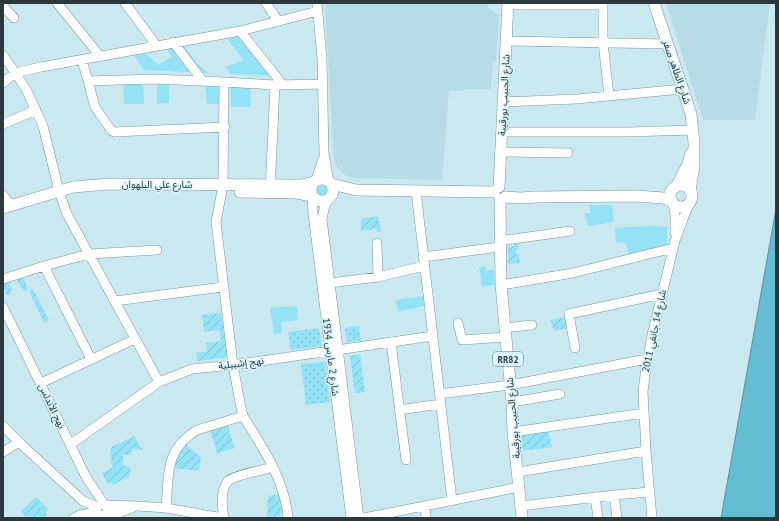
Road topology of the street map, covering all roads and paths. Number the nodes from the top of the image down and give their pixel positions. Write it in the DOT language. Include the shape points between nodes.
graph roads {
  1 [pos="57,3"];
  2 [pos="125,3"];
  3 [pos="266,3"];
  4 [pos="654,3"];
  5 [pos="508,4"];
  6 [pos="603,4"];
  7 [pos="3,6"];
  8 [pos="318,7"];
  9 [pos="14,18"];
  10 [pos="278,21"];
  11 [pos="240,31"];
  12 [pos="507,41"];
  13 [pos="173,42"];
  14 [pos="603,42"];
  15 [pos="667,44"];
  16 [pos="156,45"];
  17 [pos="3,55"];
  18 [pos="100,56"];
  19 [pos="82,60"];
  20 [pos="15,73"];
  21 [pos="202,80"];
  22 [pos="88,81"];
  23 [pos="224,82"];
  24 [pos="3,83"];
  25 [pos="322,84"];
  26 [pos="279,85"];
  27 [pos="682,89"];
  28 [pos="609,96"];
  29 [pos="503,102"];
  30 [pos="36,110"];
  31 [pos="3,124"];
  32 [pos="225,127"];
  33 [pos="693,130"];
  34 [pos="501,132"];
  35 [pos="694,143"];
  36 [pos="500,152"];
  37 [pos="568,153"];
  38 [pos="324,154"];
  39 [pos="315,181"];
  40 [pos="330,183"];
  41 [pos="675,187"];
  42 [pos="222,188"];
  43 [pos="271,189"];
  44 [pos="356,190"];
  45 [pos="690,190"];
  46 [pos="416,191"];
  47 [pos="501,193"];
  48 [pos="60,194"];
  49 [pos="3,195"];
  50 [pos="312,196"];
  51 [pos="637,196"];
  52 [pos="329,199"];
  53 [pos="672,202"];
  54 [pos="689,204"];
  55 [pos="7,206"];
  56 [pos="3,215"];
  57 [pos="570,231"];
  58 [pos="377,242"];
  59 [pos="499,244"];
  60 [pos="674,244"];
  61 [pos="157,250"];
  62 [pos="89,254"];
  63 [pos="424,261"];
  64 [pos="44,266"];
  65 [pos="378,277"];
  66 [pos="3,279"];
  67 [pos="330,283"];
  68 [pos="501,285"];
  69 [pos="223,287"];
  70 [pos="662,294"];
  71 [pos="115,301"];
  72 [pos="3,307"];
  73 [pos="458,324"];
  74 [pos="532,325"];
  75 [pos="505,333"];
  76 [pos="433,336"];
  77 [pos="135,339"];
  78 [pos="391,342"];
  79 [pos="575,348"];
  80 [pos="334,350"];
  81 [pos="91,359"];
  82 [pos="647,359"];
  83 [pos="233,365"];
  84 [pos="159,382"];
  85 [pos="40,383"];
  86 [pos="510,385"];
  87 [pos="560,394"];
  88 [pos="440,399"];
  89 [pos="512,402"];
  90 [pos="399,410"];
  91 [pos="644,412"];
  92 [pos="243,416"];
  93 [pos="3,426"];
  94 [pos="513,432"];
  95 [pos="18,442"];
  96 [pos="71,444"];
  97 [pos="646,451"];
  98 [pos="3,452"];
  99 [pos="406,460"];
  100 [pos="273,467"];
  101 [pos="518,472"];
  102 [pos="519,487"];
  103 [pos="650,492"];
  104 [pos="614,495"];
  105 [pos="595,497"];
  106 [pos="452,501"];
  107 [pos="425,506"];
  108 [pos="521,506"];
  109 [pos="166,508"];
  110 [pos="103,511"];
  111 [pos="77,517"];
  112 [pos="224,518"];
  113 [pos="288,518"];
  114 [pos="351,518"];
  115 [pos="359,518"];
  116 [pos="364,518"];
  117 [pos="426,518"];
  118 [pos="522,518"];
  119 [pos="598,518"];
  120 [pos="617,518"];
  121 [pos="652,518"];
  1 -- 18 [label="street"];
  2 -- 16 [label="street"];
  3 -- 10 [label="street"];
  4 -- 15 [label="main road, شارع الطاهر صفر"];
  5 -- 6 [label="street"];
  5 -- 12 [label="main road, شارع الحبيب بورقيبة / RR82"];
  6 -- 14 [label="street"];
  7 -- 9 [label="street"];
  8 -- 10 [label="street"];
  8 -- 25 [label="street"];
  10 -- 11 [label="street"];
  11 -- 13 [label="street"];
  11 -- 26 [label="street"];
  12 -- 14 [label="street"];
  12 -- 29 [label="main road, شارع الحبيب بورقيبة / RR82"];
  13 -- 16 [label="street"];
  13 -- 21 [label="street"];
  14 -- 15 [label="street"];
  14 -- 28 [label="street"];
  15 -- 27 [label="main road, شارع الطاهر صفر"];
  16 -- 18 [label="street"];
  17 -- 20 [label="street"];
  18 -- 19 [label="street"];
  19 -- 20 [label="street"];
  19 -- 22 [label="street"];
  20 -- 24 [label="street"];
  20 -- 30 [label="street" via="26,88"];
  21 -- 22 [label="street"];
  21 -- 23 [label="street"];
  22 -- 32 [label="street" via="95,107 114,132"];
  23 -- 26 [label="street"];
  23 -- 32 [label="street"];
  25 -- 26 [label="street"];
  25 -- 38 [label="street"];
  26 -- 43 [label="street"];
  27 -- 28 [label="street"];
  27 -- 33 [label="main road, شارع الطاهر صفر" via="691,114"];
  28 -- 29 [label="street"];
  29 -- 34 [label="main road, شارع الحبيب بورقيبة / RR82"];
  30 -- 31 [label="street"];
  30 -- 48 [label="street" via="43,126"];
  32 -- 42 [label="street"];
  33 -- 34 [label="street"];
  33 -- 35 [label="main road, شارع الطاهر صفر"];
  34 -- 36 [label="main road, شارع الحبيب بورقيبة / RR82"];
  35 -- 41 [label="main road, شارع الطاهر صفر" via="688,164"];
  35 -- 45 [label="main road, شارع الطاهر صفر"];
  36 -- 37 [label="street"];
  36 -- 47 [label="main road, شارع الحبيب بورقيبة / RR82"];
  38 -- 39 [label="street"];
  38 -- 40 [label="street"];
  39 -- 40 [label="main road" via="323,179"];
  39 -- 43 [label="main road, شارع علي البلهوان"];
  39 -- 50 [label="main road" via="310,189"];
  40 -- 44 [label="main road"];
  40 -- 52 [label="main road" via="333,191"];
  41 -- 45 [label="main road" via="684,186"];
  41 -- 51 [label="main road"];
  41 -- 53 [label="main road" via="671,192"];
  42 -- 43 [label="main road, شارع علي البلهوان"];
  42 -- 48 [label="main road, شارع علي البلهوان" via="125,188"];
  42 -- 69 [label="street" via="216,222"];
  43 -- 50 [label="main road, شارع علي البلهوان"];
  44 -- 46 [label="main road"];
  44 -- 52 [label="main road"];
  45 -- 54 [label="main road" via="692,199"];
  46 -- 47 [label="main road"];
  46 -- 63 [label="street"];
  47 -- 51 [label="main road" via="521,198"];
  47 -- 59 [label="main road, شارع الحبيب بورقيبة / RR82"];
  48 -- 55 [label="main road, شارع علي البلهوان"];
  48 -- 56 [label="main road, شارع علي البلهوان"];
  48 -- 62 [label="street" via="67,214"];
  49 -- 55 [label="street"];
  50 -- 52 [label="main road" via="321,202"];
  50 -- 80 [label="street, شارع 2 مارس 1934"];
  51 -- 53 [label="main road" via="663,198"];
  52 -- 67 [label="street, شارع 2 مارس 1934" via="322,219"];
  53 -- 54 [label="main road" via="680,207"];
  53 -- 60 [label="street, شارع 14 جانفي 2011" via="675,214"];
  54 -- 60 [label="street, شارع 14 جانفي 2011"];
  57 -- 59 [label="street"];
  58 -- 65 [label="street"];
  59 -- 63 [label="street"];
  59 -- 68 [label="main road, شارع الحبيب بورقيبة / RR82"];
  60 -- 68 [label="street" via="573,272"];
  60 -- 70 [label="street, شارع 14 جانفي 2011"];
  61 -- 62 [label="street"];
  62 -- 64 [label="street"];
  62 -- 71 [label="street"];
  63 -- 65 [label="street"];
  63 -- 76 [label="street"];
  64 -- 66 [label="street"];
  64 -- 81 [label="street"];
  65 -- 67 [label="street"];
  67 -- 80 [label="street, شارع 2 مارس 1934"];
  68 -- 75 [label="main road, شارع الحبيب بورقيبة / RR82"];
  69 -- 71 [label="street"];
  69 -- 83 [label="street"];
  70 -- 79 [label="street" via="569,314"];
  70 -- 82 [label="street, شارع 14 جانفي 2011"];
  71 -- 77 [label="street"];
  72 -- 85 [label="street, نهج الأندلس"];
  73 -- 75 [label="street" via="462,340"];
  74 -- 75 [label="street"];
  75 -- 86 [label="main road, شارع الحبيب بورقيبة / RR82"];
  76 -- 78 [label="street, نهج إشبيلية"];
  76 -- 88 [label="street"];
  77 -- 81 [label="street"];
  77 -- 84 [label="street"];
  78 -- 80 [label="street, نهج إشبيلية"];
  78 -- 90 [label="street"];
  80 -- 83 [label="street, نهج إشبيلية"];
  80 -- 114 [label="street, شارع 2 مارس 1934"];
  80 -- 115 [label="street, شارع 2 مارس 1934"];
  81 -- 85 [label="street"];
  82 -- 86 [label="street"];
  82 -- 91 [label="street, شارع 14 جانفي 2011"];
  83 -- 84 [label="street, نهج إشبيلية" via="192,369"];
  83 -- 92 [label="street"];
  84 -- 96 [label="street, نهج إشبيلية"];
  85 -- 96 [label="street, نهج الأندلس"];
  86 -- 88 [label="street"];
  86 -- 89 [label="main road, شارع الحبيب بورقيبة / RR82"];
  87 -- 89 [label="street"];
  88 -- 90 [label="street"];
  88 -- 106 [label="street"];
  89 -- 94 [label="main road, شارع الحبيب بورقيبة / RR82"];
  90 -- 99 [label="street"];
  91 -- 94 [label="street"];
  91 -- 97 [label="street, شارع 14 جانفي 2011"];
  92 -- 100 [label="street"];
  92 -- 109 [label="street" via="197,430 178,446 171,459"];
  93 -- 95 [label="street"];
  94 -- 101 [label="main road, شارع الحبيب بورقيبة / RR82"];
  95 -- 98 [label="street"];
  95 -- 110 [label="street" via="83,501"];
  96 -- 110 [label="street, نهج الأندلس"];
  97 -- 101 [label="street"];
  97 -- 103 [label="street, شارع 14 جانفي 2011"];
  100 -- 112 [label="street" via="228,482 222,505"];
  100 -- 113 [label="street" via="283,489"];
  101 -- 102 [label="main road, شارع الحبيب بورقيبة / RR82"];
  102 -- 106 [label="street"];
  102 -- 108 [label="main road, شارع الحبيب بورقيبة / RR82"];
  103 -- 104 [label="street"];
  103 -- 121 [label="street, شارع 14 جانفي 2011"];
  104 -- 105 [label="street"];
  104 -- 120 [label="street"];
  105 -- 108 [label="street"];
  105 -- 119 [label="street"];
  106 -- 107 [label="street"];
  107 -- 116 [label="street"];
  107 -- 117 [label="street"];
  108 -- 118 [label="main road, شارع الحبيب بورقيبة / RR82"];
  109 -- 110 [label="street" via="138,506"];
  109 -- 112 [label="street"];
  110 -- 111 [label="street"];
}
